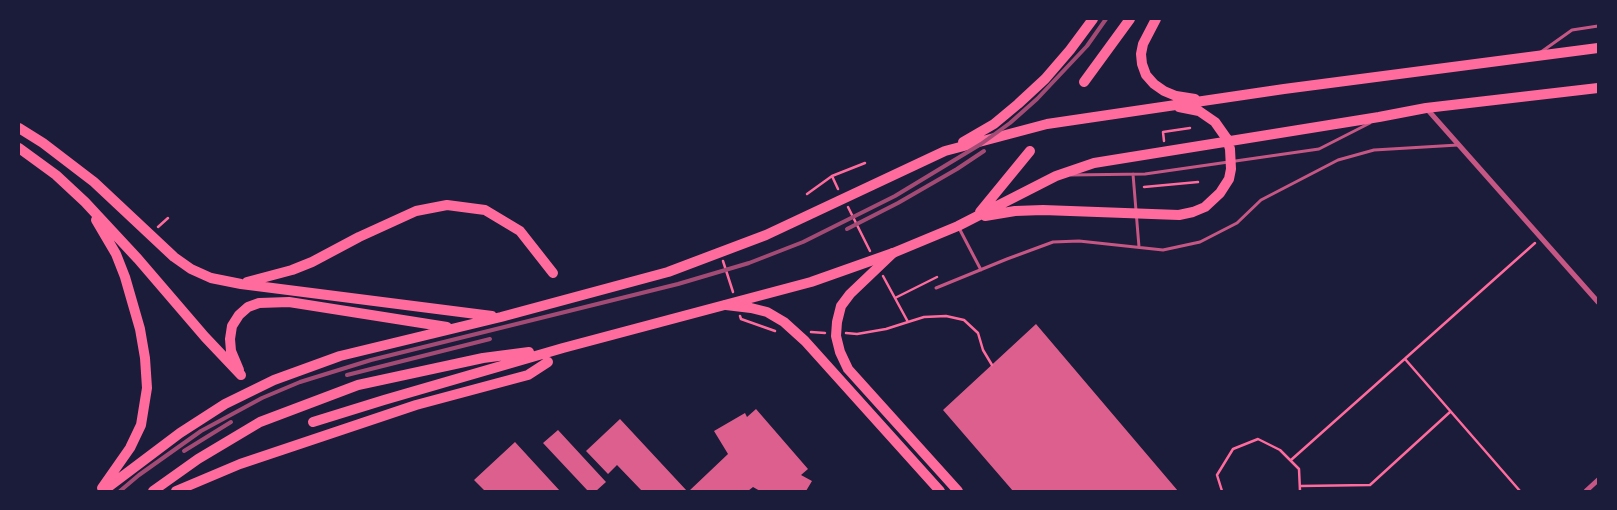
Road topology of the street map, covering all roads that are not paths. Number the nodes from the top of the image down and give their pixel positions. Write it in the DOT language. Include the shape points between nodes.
graph roads {
  1 [pos="1093,19"];
  2 [pos="1130,19"];
  3 [pos="1156,19"];
  4 [pos="1598,26"];
  5 [pos="1598,48"];
  6 [pos="1535,56"];
  7 [pos="1084,82"];
  8 [pos="1598,88"];
  9 [pos="1206,100"];
  10 [pos="1173,106"];
  11 [pos="1426,108"];
  12 [pos="1380,118"];
  13 [pos="19,128"];
  14 [pos="1459,145"];
  15 [pos="19,148"];
  16 [pos="945,151"];
  17 [pos="1030,151"];
  18 [pos="1133,174"];
  19 [pos="1056,176"];
  20 [pos="85,202"];
  21 [pos="976,217"];
  22 [pos="958,226"];
  23 [pos="1139,247"];
  24 [pos="893,253"];
  25 [pos="981,270"];
  26 [pos="553,273"];
  27 [pos="241,284"];
  28 [pos="936,288"];
  29 [pos="1598,302"];
  30 [pos="725,305"];
  31 [pos="501,318"];
  32 [pos="453,328"];
  33 [pos="563,348"];
  34 [pos="548,362"];
  35 [pos="313,422"];
  36 [pos="1598,480"];
  37 [pos="101,491"];
  38 [pos="153,491"];
  39 [pos="176,491"];
  40 [pos="940,491"];
  41 [pos="958,491"];
  42 [pos="1586,491"];
  1 -- 16 [label="main road" via="1045,79 1018,104 994,124"];
  2 -- 7 [label="main road"];
  3 -- 9 [label="main road" via="1141,54 1146,75 1164,91 1176,96"];
  4 -- 6 [label="lane" via="1572,30"];
  5 -- 6 [label="main road"];
  6 -- 9 [label="main road"];
  8 -- 11 [label="main road"];
  9 -- 10 [label="main road"];
  10 -- 16 [label="main road" via="1047,124"];
  10 -- 21 [label="main road" via="1199,111 1215,122 1230,149 1229,179 1205,207 1179,215 1043,210"];
  11 -- 12 [label="main road"];
  11 -- 14 [label="street"];
  12 -- 18 [label="lane" via="1319,148"];
  12 -- 19 [label="main road" via="1094,163"];
  13 -- 27 [label="main road" via="94,182 174,258 211,278"];
  14 -- 23 [label="lane" via="1374,150 1338,160 1262,200 1238,223 1200,242 1163,250"];
  14 -- 29 [label="street"];
  15 -- 20 [label="main road" via="56,175"];
  16 -- 31 [label="main road" via="766,235 703,259 668,272"];
  17 -- 21 [label="main road"];
  18 -- 19 [label="lane"];
  18 -- 23 [label="lane"];
  19 -- 21 [label="main road"];
  20 -- 32 [label="main road" via="240,375 231,351 232,326 239,315 259,302 289,302"];
  20 -- 37 [label="main road" via="116,254 125,277 140,329 147,388 141,425 130,448"];
  21 -- 22 [label="main road"];
  22 -- 24 [label="main road"];
  22 -- 25 [label="lane"];
  23 -- 25 [label="lane" via="1053,242"];
  24 -- 30 [label="main road" via="811,282"];
  24 -- 41 [label="main road" via="841,306 836,336 840,352 848,369"];
  25 -- 28 [label="lane"];
  26 -- 27 [label="main road" via="520,230 485,210 447,205 416,211 312,262"];
  27 -- 31 [label="main road"];
  30 -- 33 [label="main road"];
  30 -- 40 [label="main road" via="767,312 784,322 805,341"];
  31 -- 32 [label="main road"];
  32 -- 37 [label="main road" via="340,356 274,380 225,404"];
  33 -- 35 [label="main road"];
  33 -- 38 [label="main road" via="483,358 358,385 260,422 198,459"];
  34 -- 39 [label="main road" via="528,375 416,405 240,464"];
  36 -- 42 [label="street"];
}
